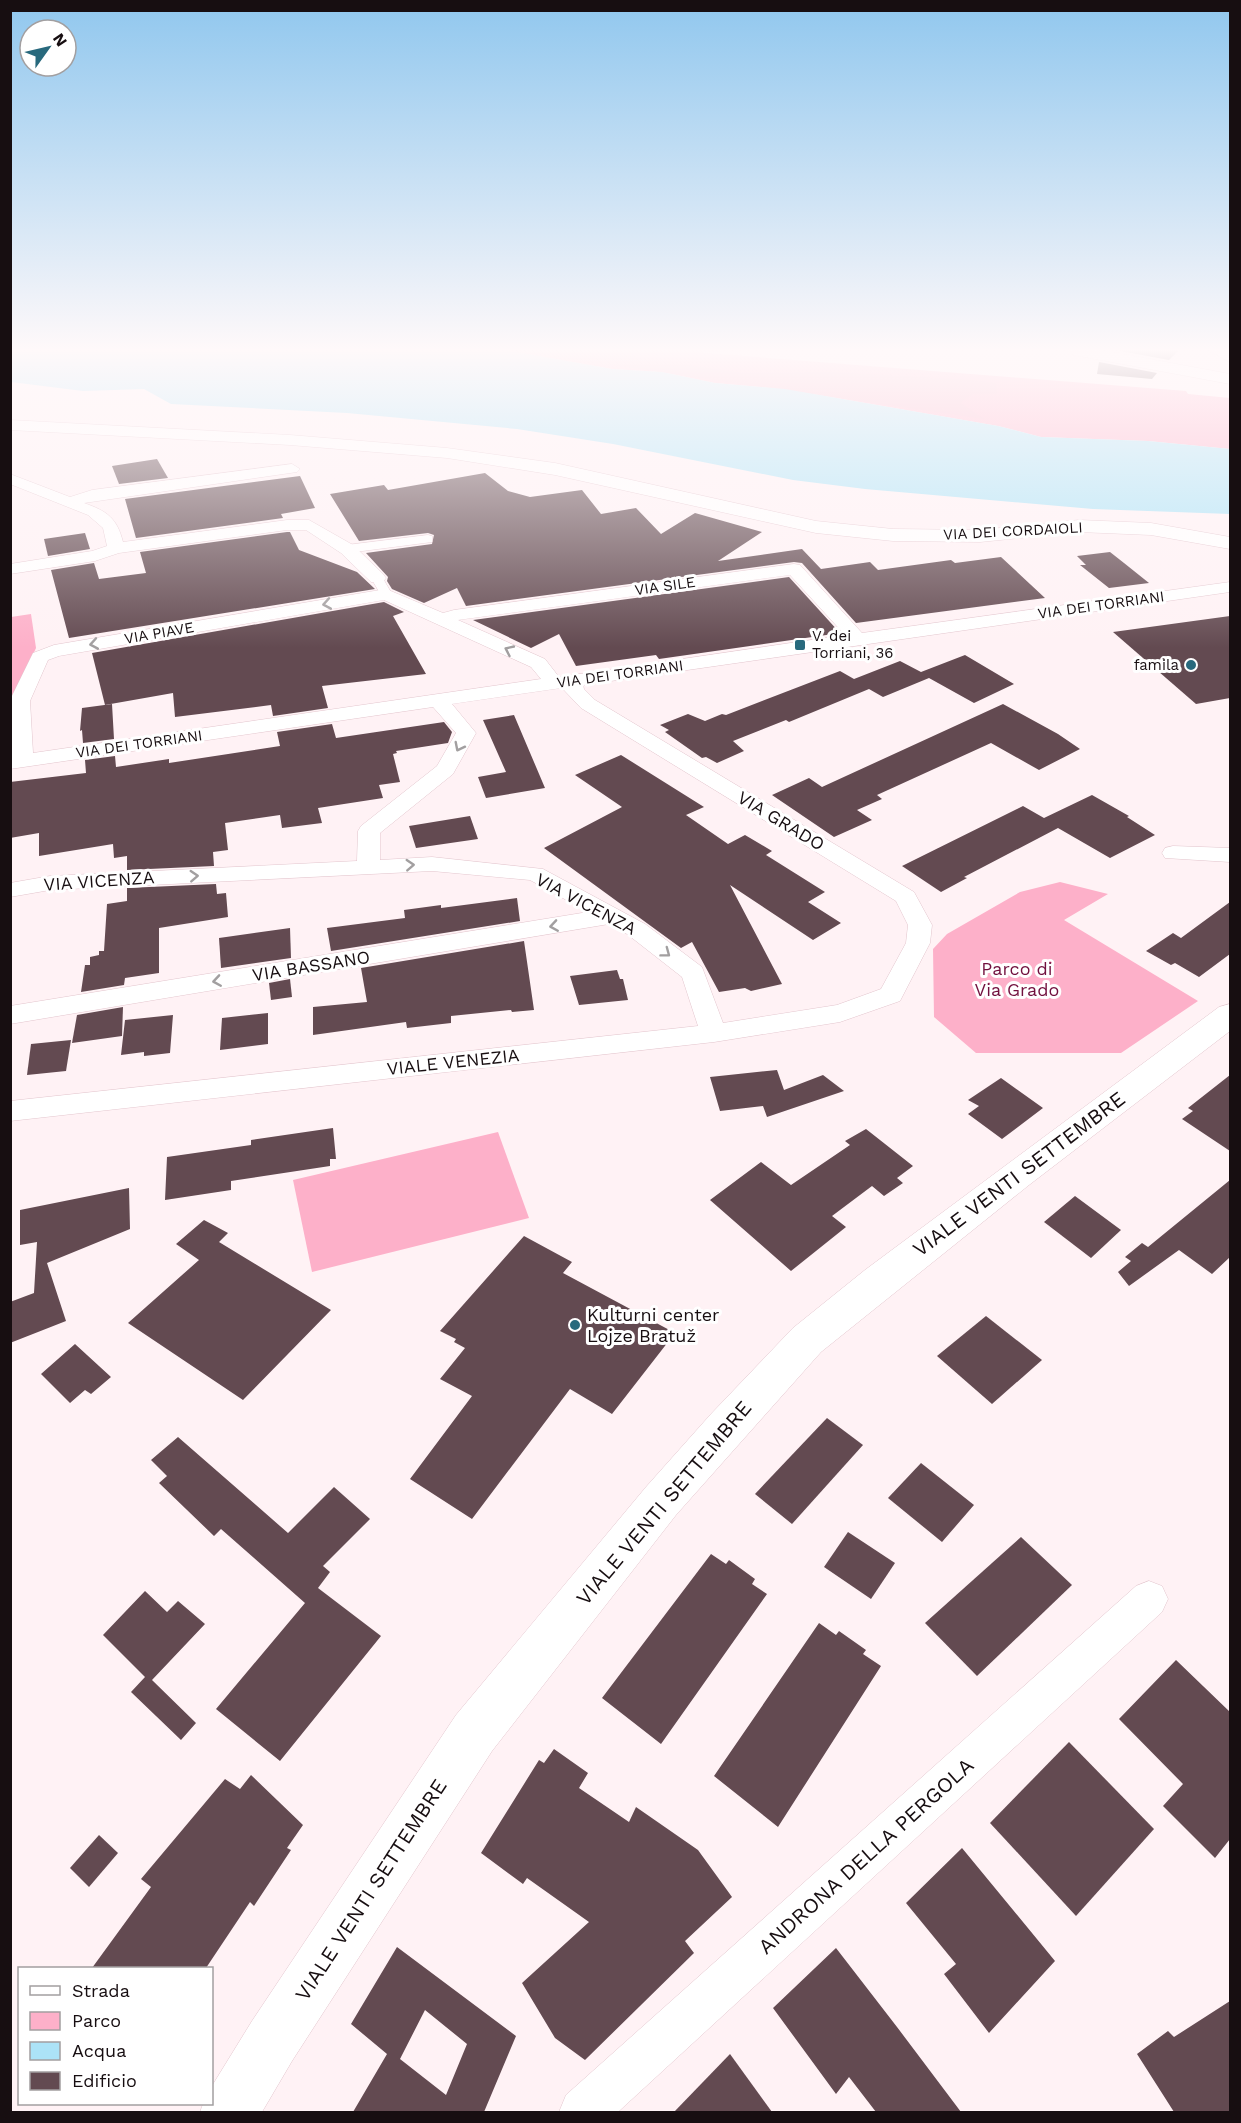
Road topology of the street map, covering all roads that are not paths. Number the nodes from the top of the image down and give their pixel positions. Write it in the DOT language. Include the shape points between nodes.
graph roads {
  1 [pos="400,449"];
  2 [pos="292,469"];
  3 [pos="10,478"];
  4 [pos="70,502"];
  5 [pos="428,539"];
  6 [pos="1230,543"];
  7 [pos="116,548"];
  8 [pos="347,549"];
  9 [pos="10,569"];
  10 [pos="382,586"];
  11 [pos="1230,587"];
  12 [pos="443,620"];
  13 [pos="858,639"];
  14 [pos="564,683"];
  15 [pos="438,700"];
  16 [pos="16,762"];
  17 [pos="1173,853"];
  18 [pos="1230,855"];
  19 [pos="368,867"];
  20 [pos="10,890"];
  21 [pos="612,916"];
  22 [pos="891,995"];
  23 [pos="10,1015"];
  24 [pos="1230,1015"];
  25 [pos="714,1033"];
  26 [pos="10,1111"];
  27 [pos="1149,1599"];
  28 [pos="229,2112"];
  29 [pos="583,2112"];
  1 -- 6 [label="street, VIA DEI CORDAIOLI" via="555,469 816,527 882,534 980,536 1079,526 1151,529"];
  2 -- 4 [label="street" via="92,495"];
  3 -- 4 [label="street"];
  4 -- 7 [label="street" via="105,519 111,526"];
  5 -- 8 [label="street"];
  7 -- 8 [label="street" via="309,525"];
  7 -- 9 [label="street" via="95,556"];
  8 -- 10 [label="street"];
  10 -- 12 [label="street"];
  10 -- 16 [label="street, VIA PIAVE, one-way" via="54,651 40,657 20,701"];
  11 -- 13 [label="street, VIA DEI TORRIANI"];
  12 -- 13 [label="street, VIA SILE" via="454,615 794,569"];
  14 -- 12 [label="street, one-way" via="538,663"];
  13 -- 14 [label="street, VIA DEI TORRIANI"];
  14 -- 15 [label="street, VIA DEI TORRIANI"];
  14 -- 22 [label="street, VIA GRADO" via="588,704 906,897 920,926 918,943"];
  15 -- 16 [label="street, VIA DEI TORRIANI"];
  15 -- 19 [label="street, one-way" via="466,733 446,770 369,831"];
  17 -- 18 [label="street"];
  20 -- 19 [label="street, VIA VICENZA, one-way" via="50,883"];
  19 -- 21 [label="street, VIA VICENZA, one-way" via="432,864 535,874"];
  21 -- 23 [label="street, VIA BASSANO, one-way"];
  21 -- 25 [label="street, VIA VICENZA, one-way" via="636,929 693,973"];
  22 -- 25 [label="street, VIALE VENEZIA" via="840,1013"];
  24 -- 28 [label="street, VIALE VENTI SETTEMBRE" via="879,1281 807,1340 726,1427 661,1501 474,1733"];
  25 -- 26 [label="street, VIALE VENEZIA"];
  27 -- 29 [label="street, ANDRONA DELLA PERGOLA"];
}
